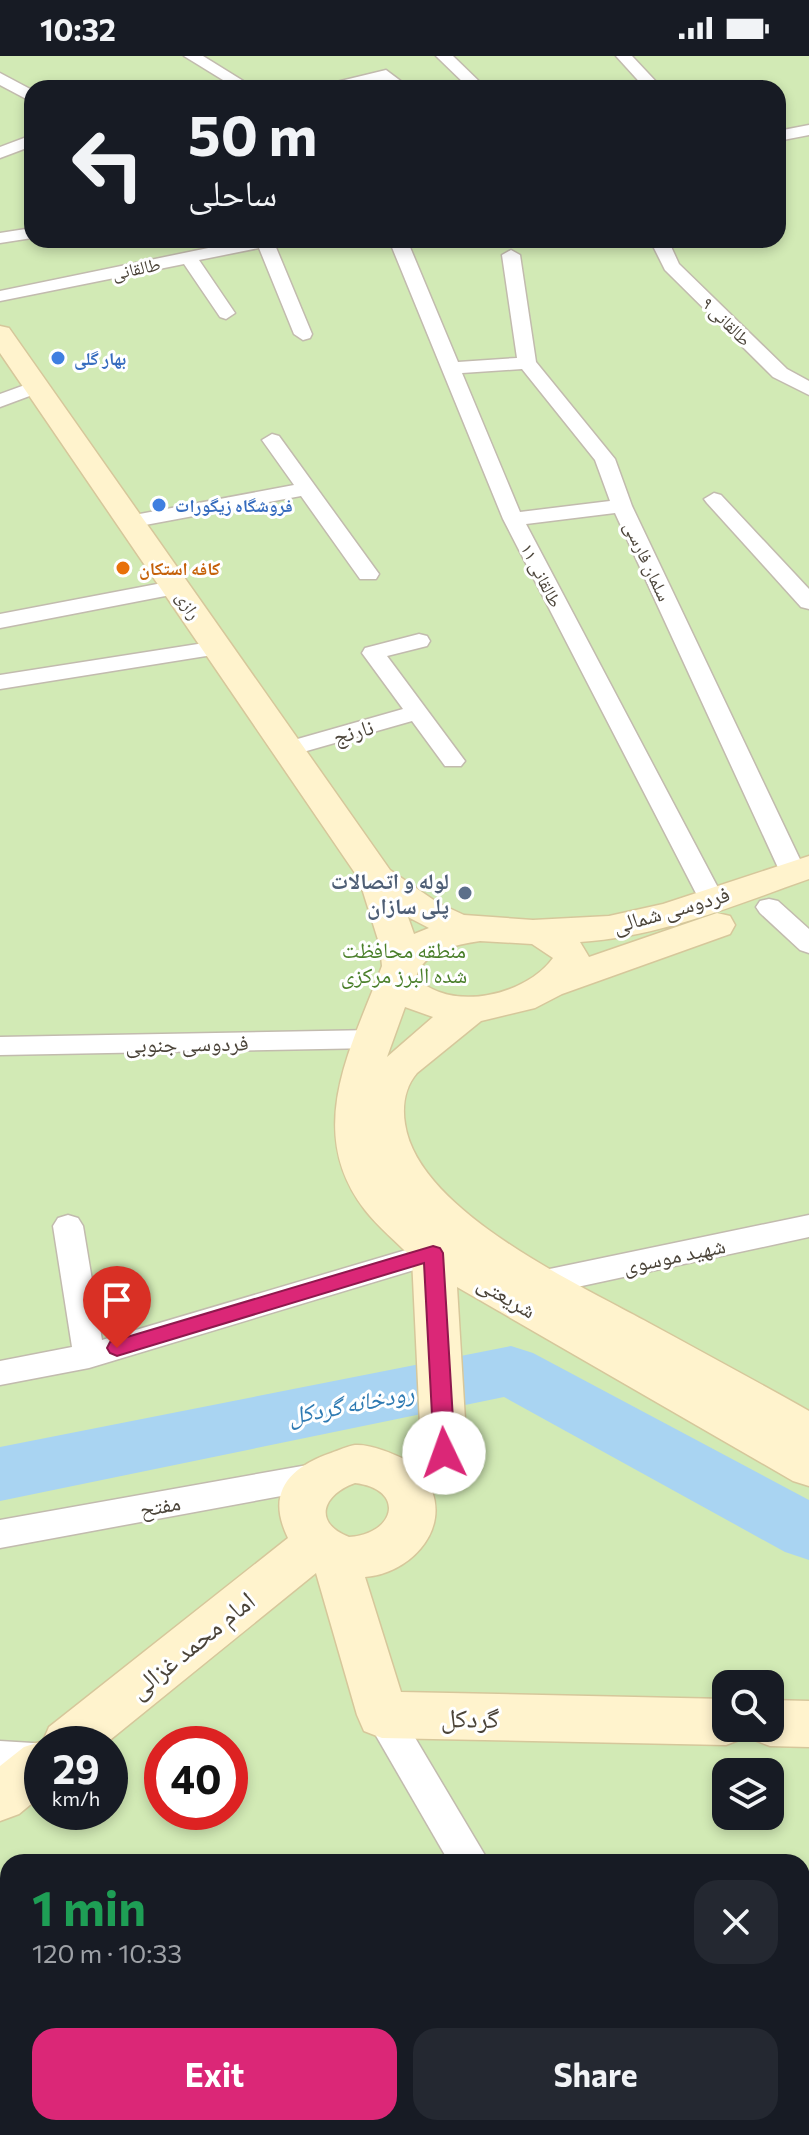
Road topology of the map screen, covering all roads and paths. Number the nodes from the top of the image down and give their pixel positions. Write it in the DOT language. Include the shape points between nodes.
graph roads {
  1 [pos="192,56"];
  2 [pos="444,56"];
  3 [pos="624,56"];
  4 [pos="0,78"];
  5 [pos="233,80"];
  6 [pos="360,80"];
  7 [pos="392,80"];
  8 [pos="470,80"];
  9 [pos="646,80"];
  10 [pos="24,92"];
  11 [pos="809,130"];
  12 [pos="786,134"];
  13 [pos="24,143"];
  14 [pos="0,153"];
  15 [pos="24,234"];
  16 [pos="0,238"];
  17 [pos="234,248"];
  18 [pos="272,248"];
  19 [pos="401,248"];
  20 [pos="663,248"];
  21 [pos="511,255"];
  22 [pos="188,257"];
  23 [pos="0,296"];
  24 [pos="226,313"];
  25 [pos="303,334"];
  26 [pos="4,347"];
  27 [pos="527,363"];
  28 [pos="452,368"];
  29 [pos="36,387"];
  30 [pos="809,389"];
  31 [pos="0,401"];
  32 [pos="272,440"];
  33 [pos="309,488"];
  34 [pos="714,499"];
  35 [pos="622,506"];
  36 [pos="513,519"];
  37 [pos="129,522"];
  38 [pos="368,574"];
  39 [pos="178,587"];
  40 [pos="809,602"];
  41 [pos="0,621"];
  42 [pos="419,641"];
  43 [pos="217,648"];
  44 [pos="0,682"];
  45 [pos="418,712"];
  46 [pos="288,749"];
  47 [pos="453,761"];
  48 [pos="377,878"];
  49 [pos="804,878"];
  50 [pos="711,899"];
  51 [pos="769,907"];
  52 [pos="518,930"];
  53 [pos="809,944"];
  54 [pos="398,972"];
  55 [pos="551,984"];
  56 [pos="471,1009"];
  57 [pos="374,1039"];
  58 [pos="0,1046"];
  59 [pos="68,1226"];
  60 [pos="809,1226"];
  61 [pos="433,1253"];
  62 [pos="540,1283"];
  63 [pos="89,1356"];
  64 [pos="0,1373"];
  65 [pos="809,1433"];
  66 [pos="809,1467"];
  67 [pos="319,1476"];
  68 [pos="405,1486"];
  69 [pos="0,1534"];
  70 [pos="325,1548"];
  71 [pos="382,1715"];
  72 [pos="712,1722"];
  73 [pos="784,1723"];
  74 [pos="809,1724"];
  75 [pos="91,1726"];
  76 [pos="0,1758"];
  77 [pos="24,1760"];
  78 [pos="24,1776"];
  79 [pos="0,1797"];
  80 [pos="465,1854"];
  1 -- 5 [label="street"];
  2 -- 8 [label="street"];
  3 -- 9 [label="street"];
  4 -- 10 [label="street"];
  6 -- 7 [label="street" via="386,75"];
  11 -- 12 [label="street"];
  13 -- 14 [label="street"];
  15 -- 16 [label="street"];
  17 -- 22 [label="street, طالقانی"];
  18 -- 25 [label="street"];
  19 -- 28 [label="street, طالقانی ۱۱"];
  20 -- 30 [label="street, طالقانی ۹" via="671,266 780,373"];
  21 -- 27 [label="street"];
  22 -- 23 [label="street, طالقانی"];
  22 -- 24 [label="street"];
  26 -- 29 [label="street, رازی"];
  27 -- 28 [label="street"];
  27 -- 35 [label="street, سلمان فارسی" via="605,459"];
  28 -- 36 [label="street, طالقانی ۱۱"];
  29 -- 31 [label="street"];
  29 -- 37 [label="street, رازی"];
  32 -- 33 [label="street"];
  33 -- 37 [label="street"];
  33 -- 38 [label="street"];
  34 -- 40 [label="street"];
  35 -- 36 [label="street"];
  35 -- 49 [label="street, سلمان فارسی"];
  36 -- 50 [label="street, طالقانی ۱۱"];
  37 -- 39 [label="street, رازی"];
  39 -- 41 [label="street"];
  39 -- 43 [label="street, رازی"];
  42 -- 45 [label="street" via="373,653"];
  43 -- 44 [label="street"];
  43 -- 46 [label="street, رازی"];
  45 -- 46 [label="street, نارنج"];
  45 -- 47 [label="street"];
  46 -- 48 [label="street, رازی"];
  48 -- 52 [label="street" via="464,929"];
  48 -- 54 [label="street" via="399,946"];
  49 -- 50 [label="street, فردوسی شمالی"];
  49 -- 51 [label="street, فردوسی شمالی"];
  50 -- 52 [label="street, فردوسی شمالی" via="609,928"];
  51 -- 53 [label="street"];
  51 -- 55 [label="street, فردوسی شمالی"];
  52 -- 54 [label="street" via="453,933 430,941"];
  52 -- 55 [label="street" via="567,948 572,959 566,973"];
  54 -- 56 [label="street" via="410,994 428,1003"];
  54 -- 57 [label="street, شریعتی"];
  55 -- 56 [label="street, فردوسی شمالی" via="507,1004"];
  56 -- 62 [label="street, شریعتی" via="415,1052 389,1081 383,1110 386,1141 428,1203 477,1243"];
  57 -- 58 [label="street, فردوسی جنوبی"];
  57 -- 61 [label="street, شریعتی" via="358,1081 354,1118 359,1159 379,1198"];
  59 -- 63 [label="street"];
  60 -- 62 [label="street, شهید موسوی"];
  61 -- 63 [label="street"];
  61 -- 66 [label="street, شریعتی"];
  61 -- 68 [label="street" via="444,1453"];
  62 -- 65 [label="street, شریعتی"];
  63 -- 64 [label="street"];
  67 -- 68 [label="street" via="336,1467 374,1465"];
  67 -- 69 [label="street, مفتح"];
  67 -- 70 [label="street" via="308,1488 301,1517 306,1531"];
  68 -- 70 [label="street" via="413,1502 412,1519 405,1536 391,1549 350,1558"];
  70 -- 71 [label="street"];
  70 -- 75 [label="street, امام محمد غزالی"];
  71 -- 72 [label="street, گردکل"];
  71 -- 80 [label="street"];
  73 -- 74 [label="street"];
  76 -- 77 [label="street"];
  78 -- 79 [label="street"];
}
